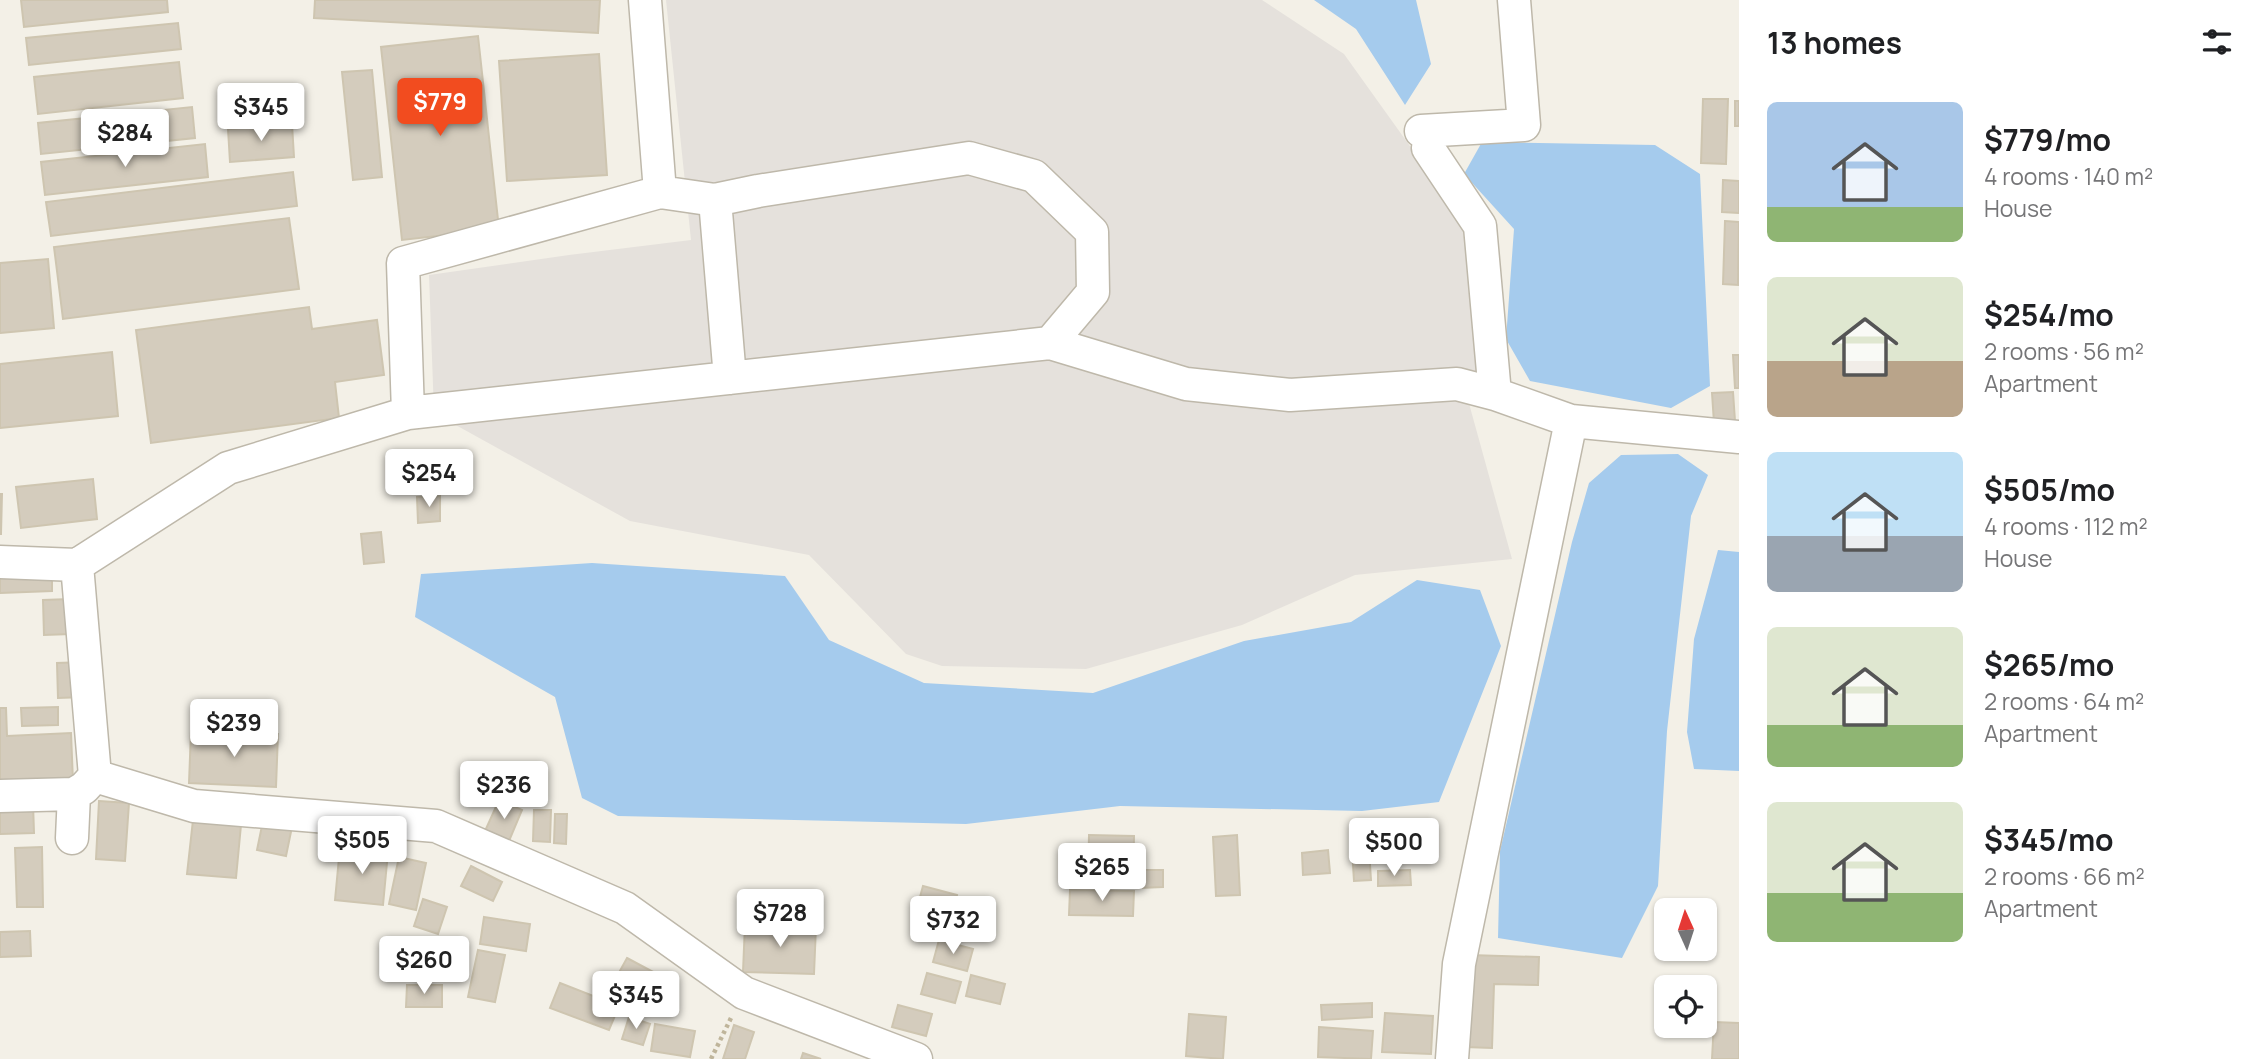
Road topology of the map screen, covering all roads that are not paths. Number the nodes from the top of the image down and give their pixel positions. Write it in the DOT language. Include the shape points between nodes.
graph roads {
  1 [pos="645,0"];
  2 [pos="1514,0"];
  3 [pos="660,192"];
  4 [pos="715,200"];
  5 [pos="1050,343"];
  6 [pos="730,378"];
  7 [pos="1495,394"];
  8 [pos="408,413"];
  9 [pos="1572,421"];
  10 [pos="1739,437"];
  11 [pos="0,562"];
  12 [pos="77,565"];
  13 [pos="84,785"];
  14 [pos="0,796"];
  15 [pos="72,838"];
  16 [pos="916,1059"];
  17 [pos="1452,1059"];
  1 -- 3 [label="street"];
  2 -- 7 [label="street" via="1524,125 1424,139 1480,226"];
  3 -- 4 [label="street"];
  3 -- 8 [label="street" via="403,263"];
  4 -- 5 [label="street" via="969,158 1034,177 1092,232 1093,292"];
  4 -- 6 [label="street"];
  5 -- 6 [label="street"];
  5 -- 7 [label="street" via="1186,384 1290,396 1457,384"];
  6 -- 8 [label="street"];
  7 -- 9 [label="street"];
  8 -- 12 [label="street" via="228,468"];
  9 -- 10 [label="street"];
  9 -- 17 [label="street" via="1459,964"];
  11 -- 12 [label="street"];
  12 -- 13 [label="street"];
  13 -- 14 [label="street"];
  13 -- 15 [label="street"];
  13 -- 16 [label="street" via="194,806 436,826 625,908 744,993"];
}
